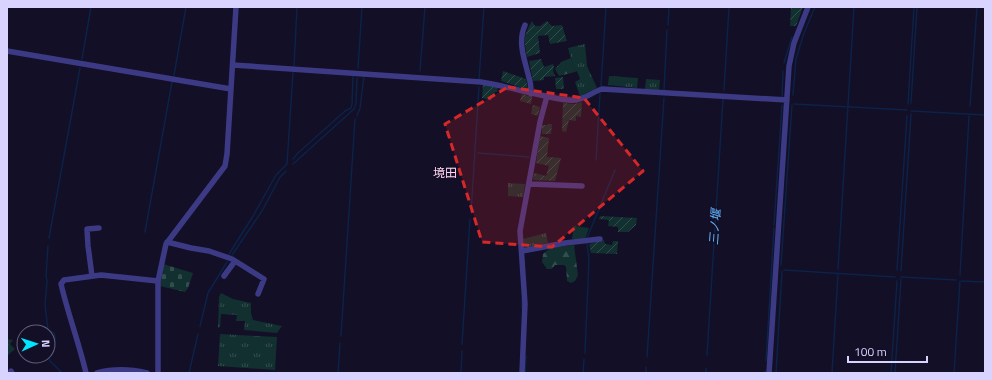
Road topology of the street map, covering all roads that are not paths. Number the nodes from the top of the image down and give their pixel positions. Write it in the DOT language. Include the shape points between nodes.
graph roads {
  1 [pos="236,7"];
  2 [pos="808,7"];
  3 [pos="524,25"];
  4 [pos="7,50"];
  5 [pos="233,65"];
  6 [pos="231,90"];
  7 [pos="531,94"];
  8 [pos="547,96"];
  9 [pos="787,100"];
  10 [pos="529,184"];
  11 [pos="582,186"];
  12 [pos="99,228"];
  13 [pos="600,239"];
  14 [pos="167,242"];
  15 [pos="522,251"];
  16 [pos="235,261"];
  17 [pos="92,276"];
  18 [pos="224,276"];
  19 [pos="158,281"];
  20 [pos="258,294"];
  21 [pos="86,373"];
  22 [pos="97,373"];
  23 [pos="148,373"];
  24 [pos="158,373"];
  25 [pos="522,373"];
  26 [pos="769,373"];
  1 -- 5 [label="street"];
  2 -- 9 [label="street" via="789,66"];
  3 -- 7 [label="street" via="522,49"];
  4 -- 6 [label="street"];
  5 -- 6 [label="street"];
  5 -- 7 [label="street" via="481,82"];
  6 -- 14 [label="street" via="225,166"];
  7 -- 8 [label="street"];
  8 -- 9 [label="street" via="576,100 602,89"];
  8 -- 10 [label="street"];
  9 -- 26 [label="street"];
  10 -- 11 [label="street"];
  10 -- 15 [label="street" via="520,231"];
  12 -- 17 [label="street" via="87,229"];
  13 -- 15 [label="street"];
  14 -- 16 [label="street" via="209,251"];
  14 -- 19 [label="street"];
  15 -- 25 [label="street" via="525,304"];
  16 -- 18 [label="street"];
  16 -- 20 [label="street" via="264,279"];
  17 -- 19 [label="street"];
  17 -- 21 [label="street" via="64,280 61,284"];
  19 -- 24 [label="street"];
  22 -- 23 [label="street" via="114,369"];
}
